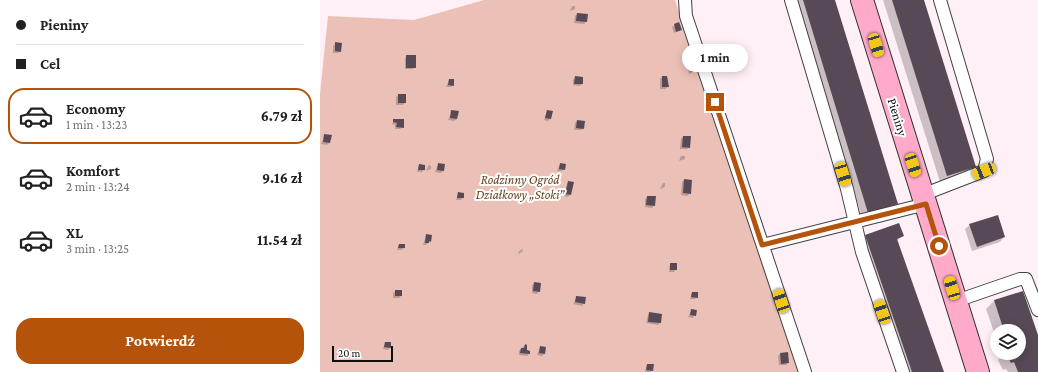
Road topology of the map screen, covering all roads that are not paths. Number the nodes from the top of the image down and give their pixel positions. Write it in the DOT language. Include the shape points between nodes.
graph roads {
  1 [pos="685,0"];
  2 [pos="791,0"];
  3 [pos="862,0"];
  4 [pos="940,0"];
  5 [pos="924,199"];
  6 [pos="855,222"];
  7 [pos="762,245"];
  8 [pos="956,302"];
  9 [pos="1038,310"];
  10 [pos="805,372"];
  11 [pos="903,372"];
  12 [pos="978,372"];
  1 -- 7 [label="lane" via="686,16"];
  2 -- 6 [label="lane"];
  3 -- 5 [label="street, Pieniny"];
  4 -- 5 [label="lane" via="987,159 984,171"];
  5 -- 6 [label="lane"];
  5 -- 8 [label="street, Pieniny"];
  6 -- 7 [label="lane"];
  6 -- 11 [label="lane" via="862,252"];
  7 -- 10 [label="lane"];
  8 -- 9 [label="lane" via="1026,279"];
  8 -- 12 [label="street, Pieniny"];
}
